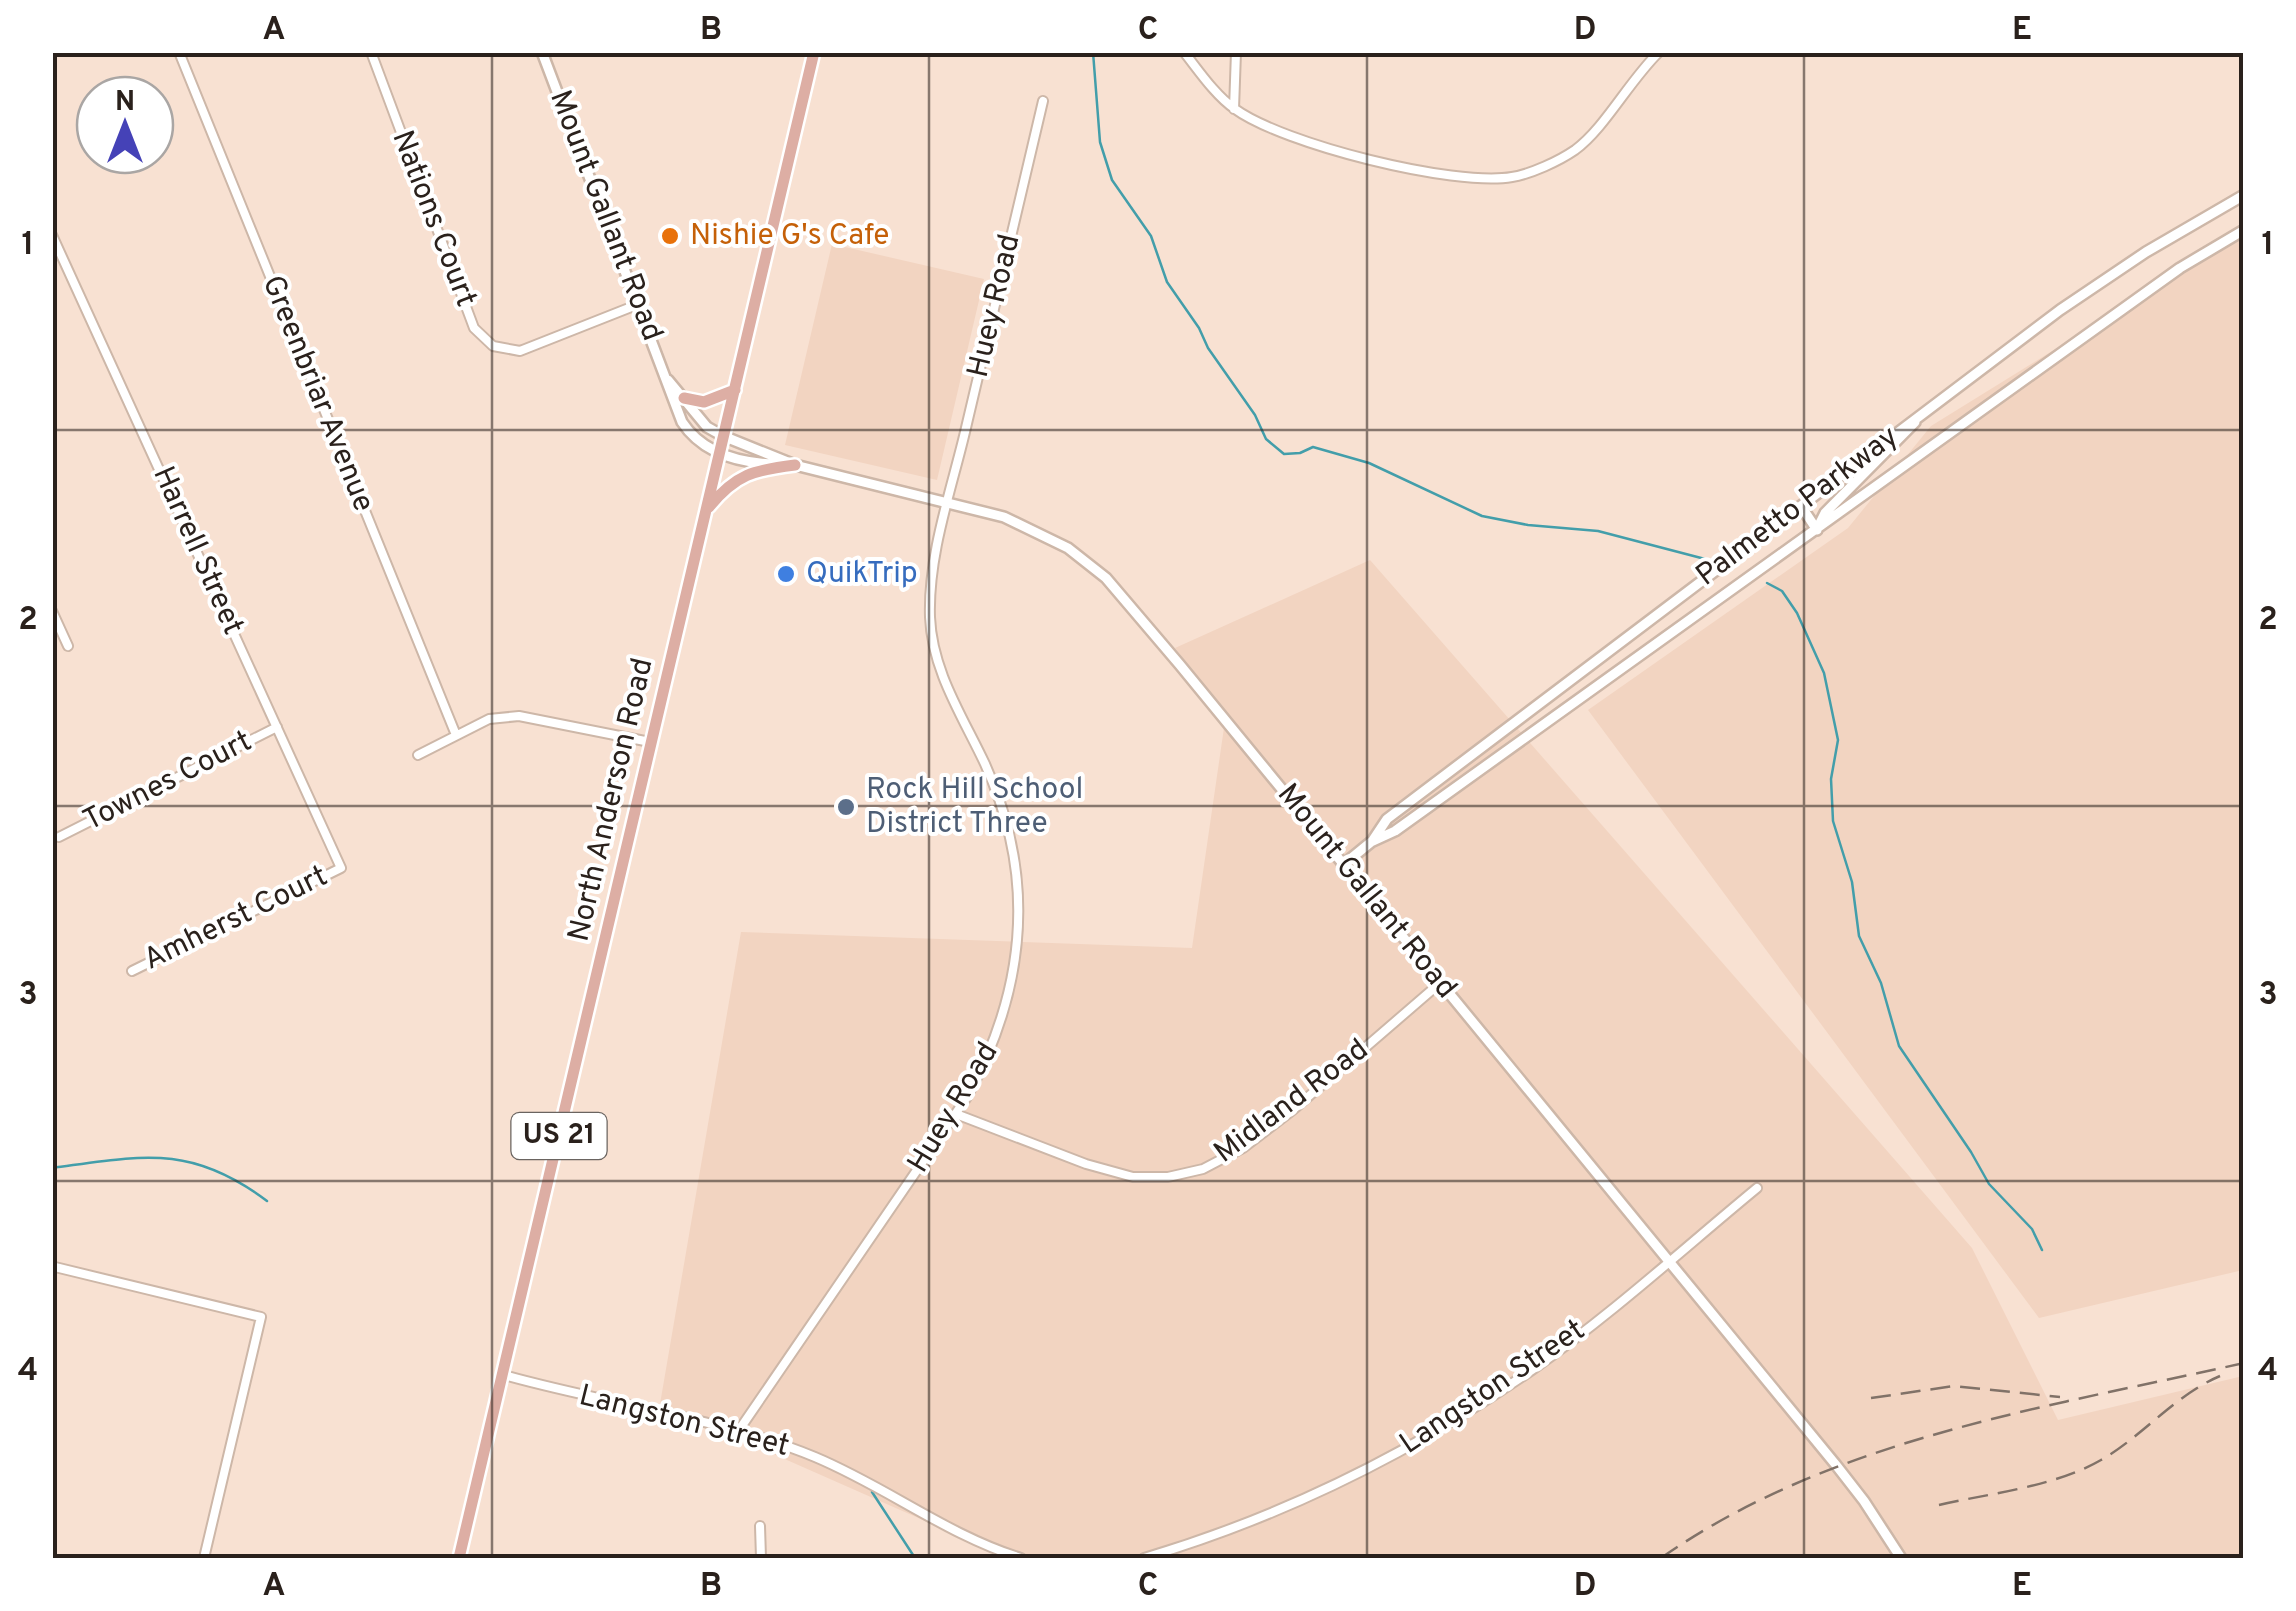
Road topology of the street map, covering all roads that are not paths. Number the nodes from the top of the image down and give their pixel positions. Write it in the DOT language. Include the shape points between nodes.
graph roads {
  1 [pos="179,52"];
  2 [pos="371,52"];
  3 [pos="542,52"];
  4 [pos="814,52"];
  5 [pos="1184,52"];
  6 [pos="1236,52"];
  7 [pos="1660,52"];
  8 [pos="1043,101"];
  9 [pos="1234,108"];
  10 [pos="2244,196"];
  11 [pos="2244,230"];
  12 [pos="52,235"];
  13 [pos="639,304"];
  14 [pos="668,380"];
  15 [pos="734,390"];
  16 [pos="684,398"];
  17 [pos="1920,416"];
  18 [pos="723,436"];
  19 [pos="719,454"];
  20 [pos="795,465"];
  21 [pos="948,502"];
  22 [pos="1800,506"];
  23 [pos="706,510"];
  24 [pos="1817,530"];
  25 [pos="52,611"];
  26 [pos="68,646"];
  27 [pos="277,728"];
  28 [pos="456,734"];
  29 [pos="650,742"];
  30 [pos="418,755"];
  31 [pos="59,838"];
  32 [pos="1371,842"];
  33 [pos="1343,865"];
  34 [pos="341,868"];
  35 [pos="132,971"];
  36 [pos="1440,983"];
  37 [pos="956,1114"];
  38 [pos="1756,1188"];
  39 [pos="1668,1262"];
  40 [pos="54,1266"];
  41 [pos="504,1375"];
  42 [pos="737,1433"];
  43 [pos="760,1526"];
  44 [pos="204,1558"];
  45 [pos="460,1558"];
  46 [pos="761,1558"];
  47 [pos="1021,1558"];
  48 [pos="1144,1558"];
  49 [pos="1901,1558"];
  1 -- 28 [label="street, Greenbriar Avenue"];
  2 -- 13 [label="street, Nations Court" via="474,328 493,346 520,351"];
  3 -- 13 [label="street, Mount Gallant Road"];
  4 -- 15 [label="main road, North Anderson Road / US 21"];
  5 -- 9 [label="street"];
  6 -- 9 [label="street"];
  7 -- 9 [label="street" via="1574,151 1515,177 1422,172 1269,128"];
  8 -- 21 [label="street, Huey Road"];
  10 -- 17 [label="street, Palmetto Parkway" via="2060,310"];
  11 -- 24 [label="street, Palmetto Parkway" via="2180,268"];
  12 -- 27 [label="street, Harrell Street"];
  13 -- 14 [label="street, Mount Gallant Road"];
  14 -- 16 [label="street, Mount Gallant Road"];
  14 -- 19 [label="street, Mount Gallant Road" via="688,431"];
  15 -- 16 [label="main road" via="704,402"];
  15 -- 18 [label="main road, North Anderson Road / US 21"];
  16 -- 18 [label="street, Mount Gallant Road"];
  17 -- 22 [label="street, Palmetto Parkway"];
  17 -- 24 [label="street" via="1824,513"];
  18 -- 19 [label="main road, North Anderson Road / US 21"];
  18 -- 20 [label="street, Mount Gallant Road"];
  19 -- 20 [label="street, Mount Gallant Road"];
  19 -- 23 [label="main road, North Anderson Road / US 21"];
  20 -- 21 [label="street, Mount Gallant Road"];
  20 -- 23 [label="main road" via="745,474"];
  21 -- 33 [label="street, Mount Gallant Road" via="1004,517 1068,548 1106,578"];
  21 -- 37 [label="street, Huey Road" via="930,618 939,667 1011,834 1020,898 1005,1011"];
  22 -- 24 [label="street"];
  22 -- 32 [label="street, Palmetto Parkway" via="1387,818"];
  23 -- 29 [label="main road, North Anderson Road / US 21"];
  24 -- 32 [label="street, Palmetto Parkway"];
  25 -- 26 [label="street"];
  27 -- 31 [label="street, Townes Court"];
  27 -- 34 [label="street, Harrell Street"];
  28 -- 29 [label="street" via="488,719 519,716"];
  28 -- 30 [label="street"];
  29 -- 41 [label="main road, North Anderson Road / US 21"];
  32 -- 33 [label="street, Palmetto Parkway"];
  33 -- 36 [label="street, Mount Gallant Road"];
  34 -- 35 [label="street, Amherst Court"];
  36 -- 37 [label="street, Midland Road" via="1244,1148 1203,1169 1133,1177"];
  36 -- 39 [label="street, Mount Gallant Road"];
  37 -- 42 [label="street, Huey Road"];
  38 -- 39 [label="street, Langston Street"];
  39 -- 48 [label="street, Langston Street" via="1535,1368 1398,1453 1266,1515"];
  39 -- 49 [label="street, Mount Gallant Road" via="1864,1500"];
  40 -- 44 [label="street" via="261,1317"];
  41 -- 42 [label="street, Langston Street"];
  41 -- 45 [label="main road, North Anderson Road / US 21"];
  42 -- 47 [label="street, Langston Street" via="813,1456 966,1538"];
  43 -- 46 [label="street"];
}
